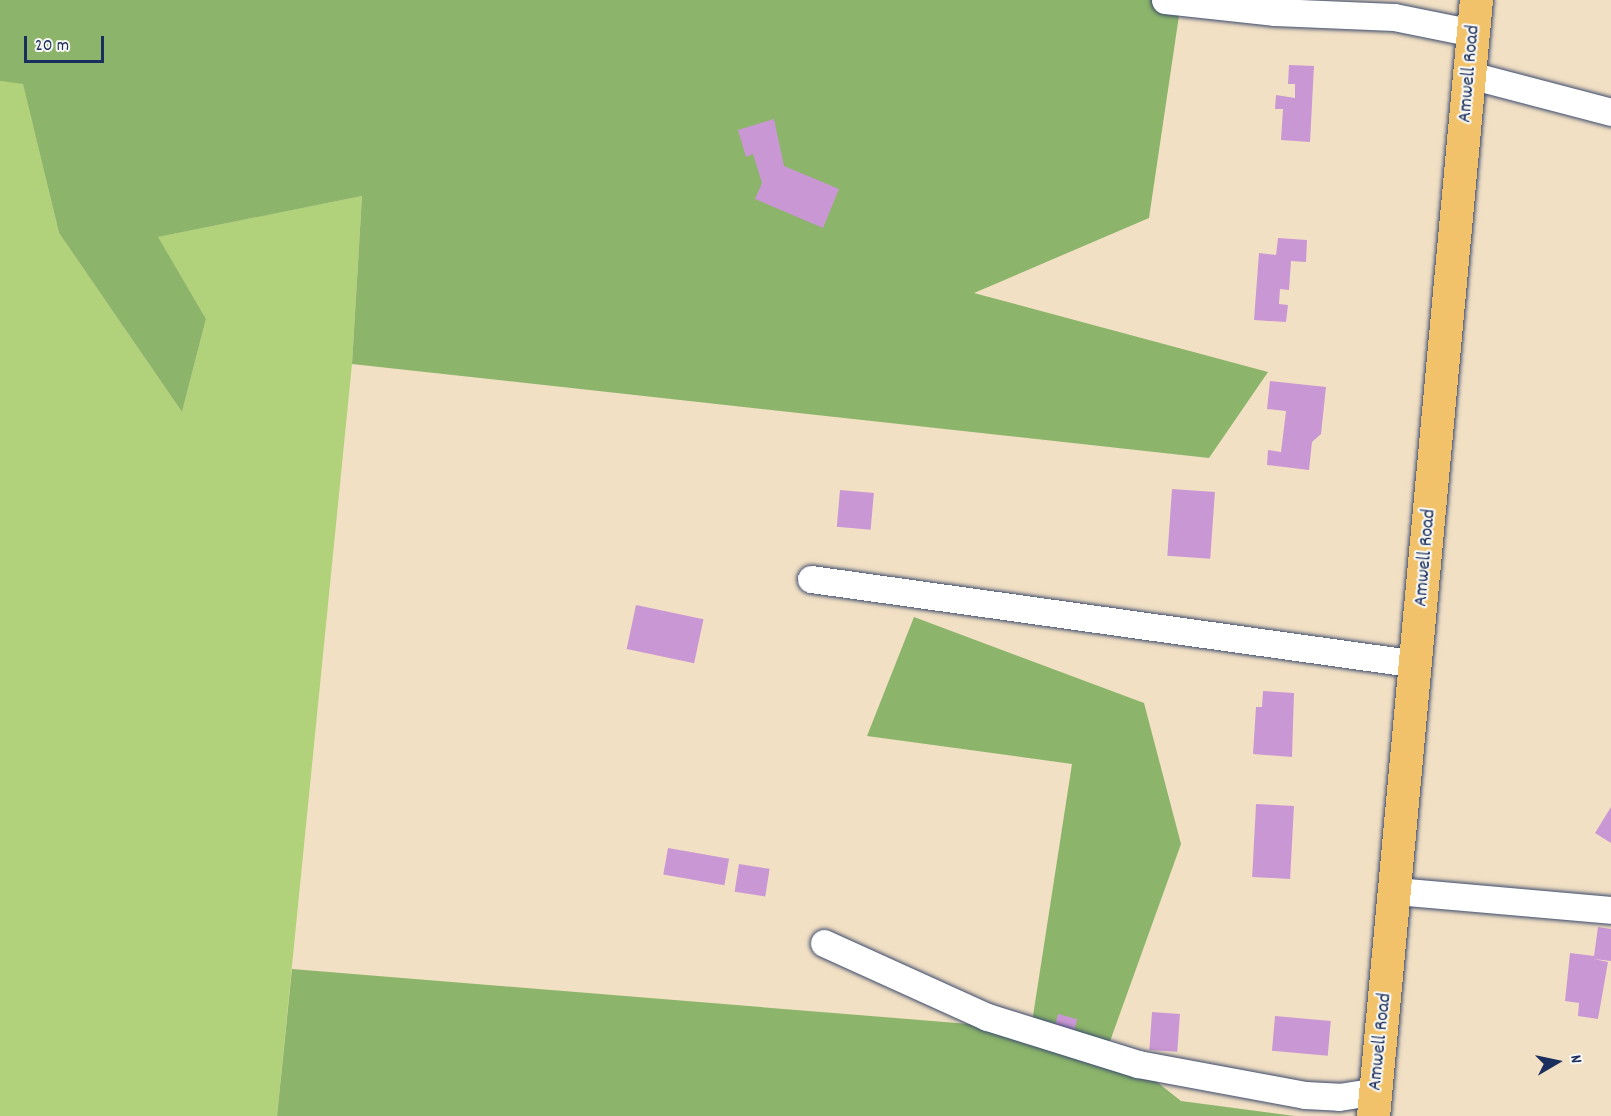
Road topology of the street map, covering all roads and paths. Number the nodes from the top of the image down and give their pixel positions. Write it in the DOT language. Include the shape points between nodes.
graph roads {
  1 [pos="1165,0"];
  2 [pos="1476,0"];
  3 [pos="1473,33"];
  4 [pos="1470,75"];
  5 [pos="1611,112"];
  6 [pos="811,579"];
  7 [pos="1417,664"];
  8 [pos="1395,891"];
  9 [pos="1611,910"];
  10 [pos="824,943"];
  11 [pos="1375,1104"];
  1 -- 3 [label="street" via="1275,12 1394,17"];
  2 -- 3 [label="main road, Amwell Road"];
  3 -- 4 [label="main road, Amwell Road"];
  4 -- 5 [label="street"];
  4 -- 7 [label="main road, Amwell Road"];
  6 -- 7 [label="street"];
  7 -- 8 [label="main road, Amwell Road"];
  8 -- 9 [label="street"];
  8 -- 11 [label="main road, Amwell Road"];
  10 -- 11 [label="street" via="987,1017 1138,1064"];
}
